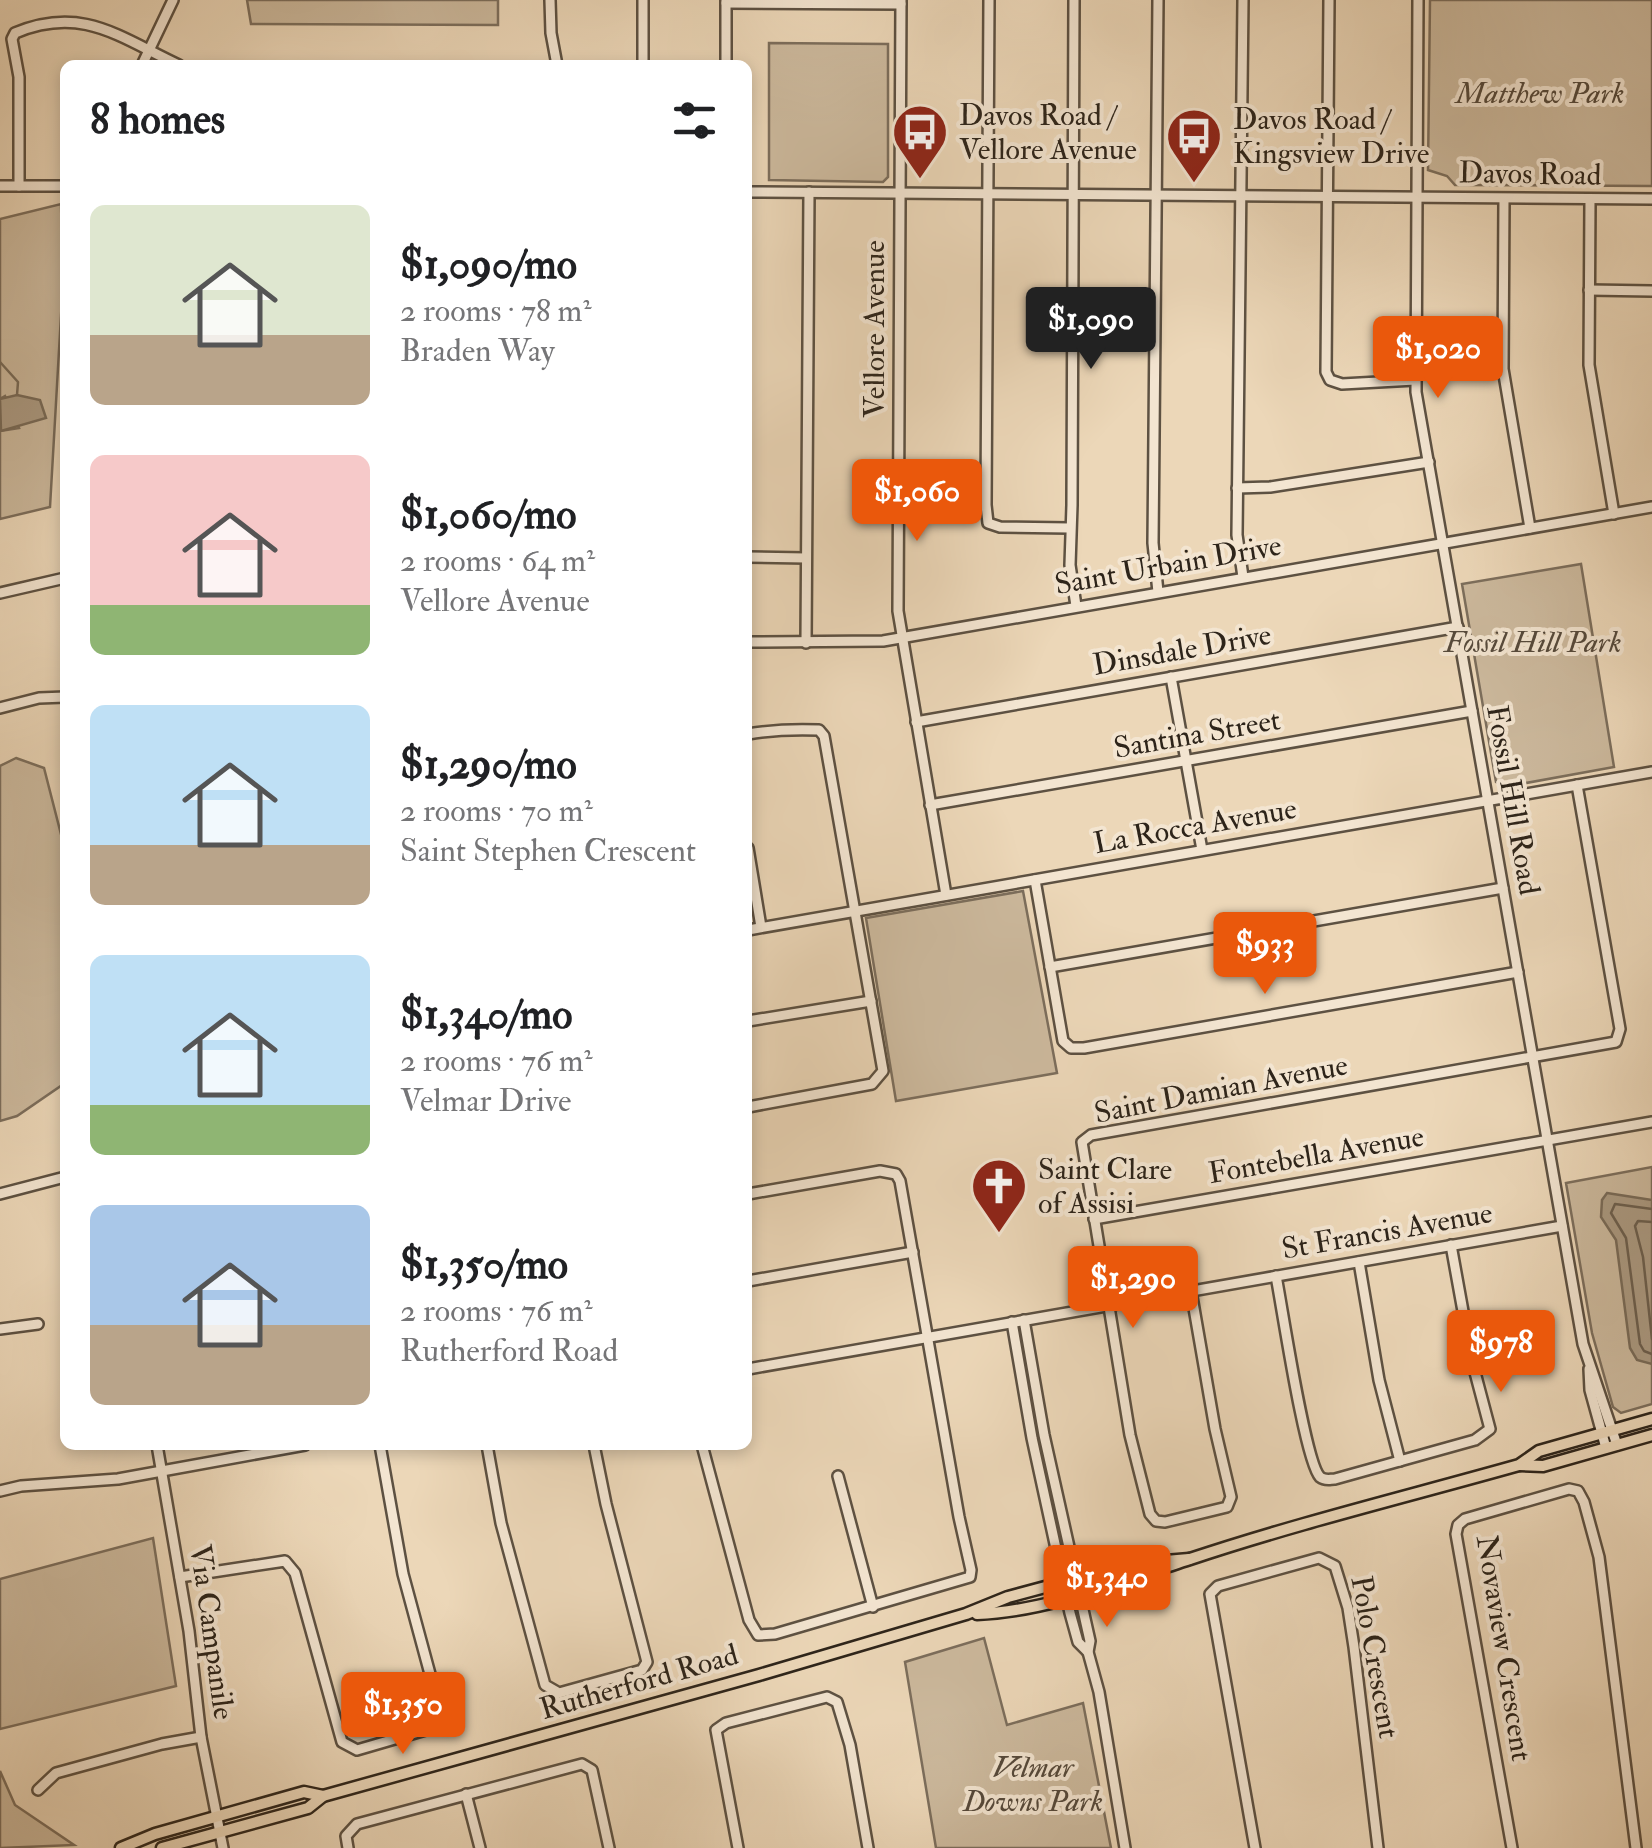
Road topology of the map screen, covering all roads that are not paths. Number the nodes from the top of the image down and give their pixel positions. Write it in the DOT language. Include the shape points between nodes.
graph roads {
  1 [pos="174,0"];
  2 [pos="550,0"];
  3 [pos="643,0"];
  4 [pos="990,0"];
  5 [pos="1074,0"];
  6 [pos="1158,0"];
  7 [pos="1243,0"];
  8 [pos="1329,0"];
  9 [pos="1418,0"];
  10 [pos="726,2"];
  11 [pos="812,2"];
  12 [pos="901,2"];
  13 [pos="149,51"];
  14 [pos="144,60"];
  15 [pos="169,60"];
  16 [pos="556,60"];
  17 [pos="642,60"];
  18 [pos="726,60"];
  19 [pos="0,186"];
  20 [pos="19,186"];
  21 [pos="60,186"];
  22 [pos="752,192"];
  23 [pos="809,192"];
  24 [pos="899,193"];
  25 [pos="987,194"];
  26 [pos="1072,195"];
  27 [pos="1157,196"];
  28 [pos="1242,196"];
  29 [pos="1327,197"];
  30 [pos="1417,198"];
  31 [pos="1504,199"];
  32 [pos="1652,199"];
  33 [pos="1590,200"];
  34 [pos="1589,290"];
  35 [pos="1652,291"];
  36 [pos="1415,380"];
  37 [pos="1428,462"];
  38 [pos="1238,488"];
  39 [pos="1652,507"];
  40 [pos="1614,514"];
  41 [pos="1068,528"];
  42 [pos="1530,528"];
  43 [pos="1443,544"];
  44 [pos="752,557"];
  45 [pos="806,558"];
  46 [pos="1243,577"];
  47 [pos="60,579"];
  48 [pos="1158,592"];
  49 [pos="0,593"];
  50 [pos="1076,606"];
  51 [pos="1458,627"];
  52 [pos="902,638"];
  53 [pos="752,642"];
  54 [pos="806,643"];
  55 [pos="1171,677"];
  56 [pos="60,697"];
  57 [pos="0,708"];
  58 [pos="1472,711"];
  59 [pos="916,722"];
  60 [pos="752,733"];
  61 [pos="1186,761"];
  62 [pos="1652,772"];
  63 [pos="1577,786"];
  64 [pos="1488,800"];
  65 [pos="930,805"];
  66 [pos="1202,850"];
  67 [pos="752,871"];
  68 [pos="1035,880"];
  69 [pos="1503,888"];
  70 [pos="946,895"];
  71 [pos="856,910"];
  72 [pos="762,927"];
  73 [pos="752,929"];
  74 [pos="1050,967"];
  75 [pos="1518,972"];
  76 [pos="871,1001"];
  77 [pos="752,1020"];
  78 [pos="1533,1058"];
  79 [pos="752,1106"];
  80 [pos="1652,1122"];
  81 [pos="1547,1140"];
  82 [pos="60,1178"];
  83 [pos="752,1193"];
  84 [pos="0,1194"];
  85 [pos="1094,1219"];
  86 [pos="1562,1226"];
  87 [pos="1451,1245"];
  88 [pos="913,1252"];
  89 [pos="1358,1262"];
  90 [pos="1276,1276"];
  91 [pos="752,1280"];
  92 [pos="1190,1291"];
  93 [pos="1109,1305"];
  94 [pos="1018,1321"];
  95 [pos="38,1324"];
  96 [pos="0,1329"];
  97 [pos="927,1336"];
  98 [pos="752,1367"];
  99 [pos="1652,1420"];
  100 [pos="1607,1432"];
  101 [pos="1652,1436"];
  102 [pos="1611,1447"];
  103 [pos="158,1450"];
  104 [pos="276,1450"];
  105 [pos="381,1450"];
  106 [pos="488,1450"];
  107 [pos="595,1450"];
  108 [pos="703,1450"];
  109 [pos="1400,1461"];
  110 [pos="1519,1464"];
  111 [pos="162,1470"];
  112 [pos="838,1476"];
  113 [pos="0,1491"];
  114 [pos="1189,1559"];
  115 [pos="180,1578"];
  116 [pos="1077,1579"];
  117 [pos="1064,1582"];
  118 [pos="1079,1594"];
  119 [pos="1067,1598"];
  120 [pos="873,1607"];
  121 [pos="966,1614"];
  122 [pos="1088,1652"];
  123 [pos="201,1736"];
  124 [pos="38,1790"];
  125 [pos="466,1794"];
  126 [pos="218,1825"];
  127 [pos="122,1848"];
  128 [pos="131,1848"];
  129 [pos="162,1848"];
  130 [pos="224,1848"];
  131 [pos="348,1848"];
  132 [pos="480,1848"];
  133 [pos="609,1848"];
  134 [pos="738,1848"];
  135 [pos="868,1848"];
  136 [pos="1125,1848"];
  137 [pos="1255,1848"];
  138 [pos="1378,1848"];
  139 [pos="1512,1848"];
  140 [pos="1636,1848"];
  1 -- 13 [label="street"];
  2 -- 16 [label="street"];
  3 -- 17 [label="street"];
  4 -- 25 [label="street"];
  5 -- 26 [label="street"];
  6 -- 27 [label="street"];
  7 -- 28 [label="street"];
  8 -- 29 [label="street"];
  9 -- 30 [label="street, Fossil Hill Road"];
  10 -- 11 [label="street"];
  10 -- 18 [label="street"];
  11 -- 12 [label="street"];
  12 -- 24 [label="street, Vellore Avenue"];
  13 -- 14 [label="street"];
  13 -- 15 [label="street"];
  13 -- 20 [label="street" via="75,20 15,33"];
  19 -- 20 [label="street"];
  20 -- 21 [label="street"];
  22 -- 23 [label="street, Davos Road"];
  23 -- 24 [label="street, Davos Road"];
  23 -- 45 [label="street"];
  24 -- 25 [label="street, Davos Road"];
  24 -- 52 [label="street, Vellore Avenue"];
  25 -- 26 [label="street, Davos Road"];
  25 -- 41 [label="street" via="988,523"];
  26 -- 27 [label="street, Davos Road"];
  26 -- 41 [label="street"];
  27 -- 28 [label="street, Davos Road"];
  27 -- 48 [label="street"];
  28 -- 29 [label="street, Davos Road"];
  28 -- 38 [label="street"];
  29 -- 30 [label="street, Davos Road"];
  29 -- 36 [label="street" via="1326,372 1342,384"];
  30 -- 31 [label="street, Davos Road"];
  30 -- 36 [label="street, Fossil Hill Road"];
  31 -- 33 [label="street, Davos Road"];
  31 -- 42 [label="street" via="1503,369"];
  32 -- 33 [label="street, Davos Road"];
  33 -- 34 [label="street"];
  34 -- 35 [label="street"];
  34 -- 40 [label="street" via="1589,365"];
  36 -- 37 [label="street, Fossil Hill Road"];
  37 -- 38 [label="street"];
  37 -- 43 [label="street, Fossil Hill Road"];
  38 -- 46 [label="street"];
  39 -- 40 [label="street, Saint Urbain Drive"];
  40 -- 42 [label="street, Saint Urbain Drive"];
  41 -- 50 [label="street"];
  42 -- 43 [label="street, Saint Urbain Drive"];
  43 -- 46 [label="street, Saint Urbain Drive"];
  43 -- 51 [label="street, Fossil Hill Road"];
  44 -- 45 [label="street"];
  45 -- 54 [label="street"];
  46 -- 48 [label="street, Saint Urbain Drive"];
  47 -- 49 [label="street"];
  48 -- 50 [label="street, Saint Urbain Drive"];
  50 -- 52 [label="street, Saint Urbain Drive"];
  51 -- 55 [label="street, Dinsdale Drive"];
  51 -- 58 [label="street, Fossil Hill Road"];
  52 -- 54 [label="street, Saint Urbain Drive"];
  52 -- 59 [label="street, Vellore Avenue"];
  53 -- 54 [label="street, Saint Urbain Drive"];
  55 -- 59 [label="street, Dinsdale Drive"];
  55 -- 61 [label="street"];
  56 -- 57 [label="street"];
  58 -- 61 [label="street, Santina Street"];
  58 -- 64 [label="street, Fossil Hill Road"];
  59 -- 65 [label="street, Vellore Avenue"];
  60 -- 71 [label="street" via="822,732"];
  61 -- 65 [label="street, Santina Street"];
  61 -- 66 [label="street"];
  62 -- 63 [label="street, La Rocca Avenue"];
  63 -- 64 [label="street, La Rocca Avenue"];
  63 -- 78 [label="street, Saint Damian Avenue" via="1620,1038"];
  64 -- 66 [label="street, La Rocca Avenue"];
  64 -- 69 [label="street, Fossil Hill Road"];
  65 -- 70 [label="street, Vellore Avenue"];
  66 -- 68 [label="street, La Rocca Avenue"];
  67 -- 72 [label="street"];
  68 -- 70 [label="street, La Rocca Avenue"];
  68 -- 74 [label="street"];
  69 -- 74 [label="street"];
  69 -- 75 [label="street, Fossil Hill Road"];
  70 -- 71 [label="street, La Rocca Avenue"];
  71 -- 72 [label="street, La Rocca Avenue"];
  71 -- 76 [label="street"];
  72 -- 73 [label="street, La Rocca Avenue"];
  74 -- 75 [label="street" via="1063,1041 1071,1048"];
  75 -- 78 [label="street, Fossil Hill Road"];
  76 -- 77 [label="street"];
  76 -- 79 [label="street" via="883,1071 878,1080"];
  78 -- 81 [label="street, Fossil Hill Road"];
  78 -- 85 [label="street, Saint Damian Avenue" via="1092,1134 1081,1152"];
  80 -- 81 [label="street, Fontebella Avenue"];
  81 -- 85 [label="street, Fontebella Avenue"];
  81 -- 86 [label="street, Fossil Hill Road"];
  82 -- 84 [label="street"];
  83 -- 88 [label="street" via="890,1171 900,1181"];
  85 -- 93 [label="street, Saint Damian Avenue"];
  86 -- 87 [label="street, St Francis Avenue"];
  86 -- 100 [label="street, Fossil Hill Road"];
  87 -- 89 [label="street, St Francis Avenue"];
  87 -- 109 [label="street" via="1490,1429 1476,1440"];
  88 -- 91 [label="street"];
  88 -- 97 [label="street"];
  89 -- 90 [label="street, St Francis Avenue"];
  89 -- 109 [label="street"];
  90 -- 92 [label="street, St Francis Avenue"];
  90 -- 109 [label="street" via="1319,1476 1335,1479"];
  92 -- 93 [label="street, St Francis Avenue"];
  92 -- 93 [label="street, Saint Damian Avenue" via="1231,1497 1226,1506 1165,1522 1150,1514 1138,1469"];
  93 -- 94 [label="street, St Francis Avenue"];
  94 -- 97 [label="street, St Francis Avenue"];
  94 -- 116 [label="street"];
  94 -- 117 [label="street" via="1035,1453"];
  95 -- 96 [label="street"];
  97 -- 98 [label="street, St Francis Avenue"];
  97 -- 120 [label="street" via="970,1577"];
  99 -- 100 [label="main road, Rutherford Road"];
  100 -- 102 [label="street, Fossil Hill Road"];
  100 -- 110 [label="main road, Rutherford Road" via="1538,1451"];
  101 -- 102 [label="main road, Rutherford Road"];
  102 -- 110 [label="main road, Rutherford Road" via="1543,1466"];
  103 -- 111 [label="street, Via Campanile"];
  104 -- 111 [label="street"];
  105 -- 115 [label="street" via="403,1574 440,1711 436,1727 357,1750 342,1742 295,1573 285,1561"];
  106 -- 107 [label="street" via="545,1684 559,1693 642,1670 647,1662"];
  108 -- 120 [label="street" via="758,1635"];
  110 -- 114 [label="main road, Rutherford Road"];
  111 -- 113 [label="street"];
  111 -- 115 [label="street, Via Campanile"];
  112 -- 120 [label="street"];
  114 -- 116 [label="main road, Rutherford Road" via="1131,1564"];
  114 -- 118 [label="main road, Rutherford Road"];
  115 -- 123 [label="street, Via Campanile"];
  116 -- 117 [label="main road, Rutherford Road"];
  116 -- 118 [label="street"];
  117 -- 119 [label="street"];
  117 -- 121 [label="main road, Rutherford Road"];
  118 -- 119 [label="main road, Rutherford Road"];
  118 -- 122 [label="street"];
  119 -- 121 [label="main road, Rutherford Road" via="1012,1613"];
  119 -- 122 [label="street" via="1078,1642"];
  121 -- 126 [label="main road, Rutherford Road" via="323,1796 304,1792"];
  122 -- 136 [label="street"];
  123 -- 124 [label="street" via="56,1773"];
  123 -- 126 [label="street, Via Campanile"];
  125 -- 131 [label="street" via="357,1824 346,1836"];
  125 -- 132 [label="street"];
  125 -- 133 [label="street" via="588,1766"];
  126 -- 127 [label="main road, Rutherford Road" via="155,1834"];
  126 -- 129 [label="main road, Rutherford Road"];
  126 -- 130 [label="street, Via Campanile"];
  127 -- 128 [label="main road, Rutherford Road"];
  134 -- 135 [label="street" via="716,1730 827,1696 838,1702 847,1731"];
  137 -- 138 [label="street, Polo Crescent" via="1210,1594 1218,1586 1320,1558 1335,1566 1348,1608"];
  139 -- 140 [label="street, Novaview Crescent" via="1456,1534 1465,1518 1568,1490 1578,1491 1584,1502 1599,1557"];
}
